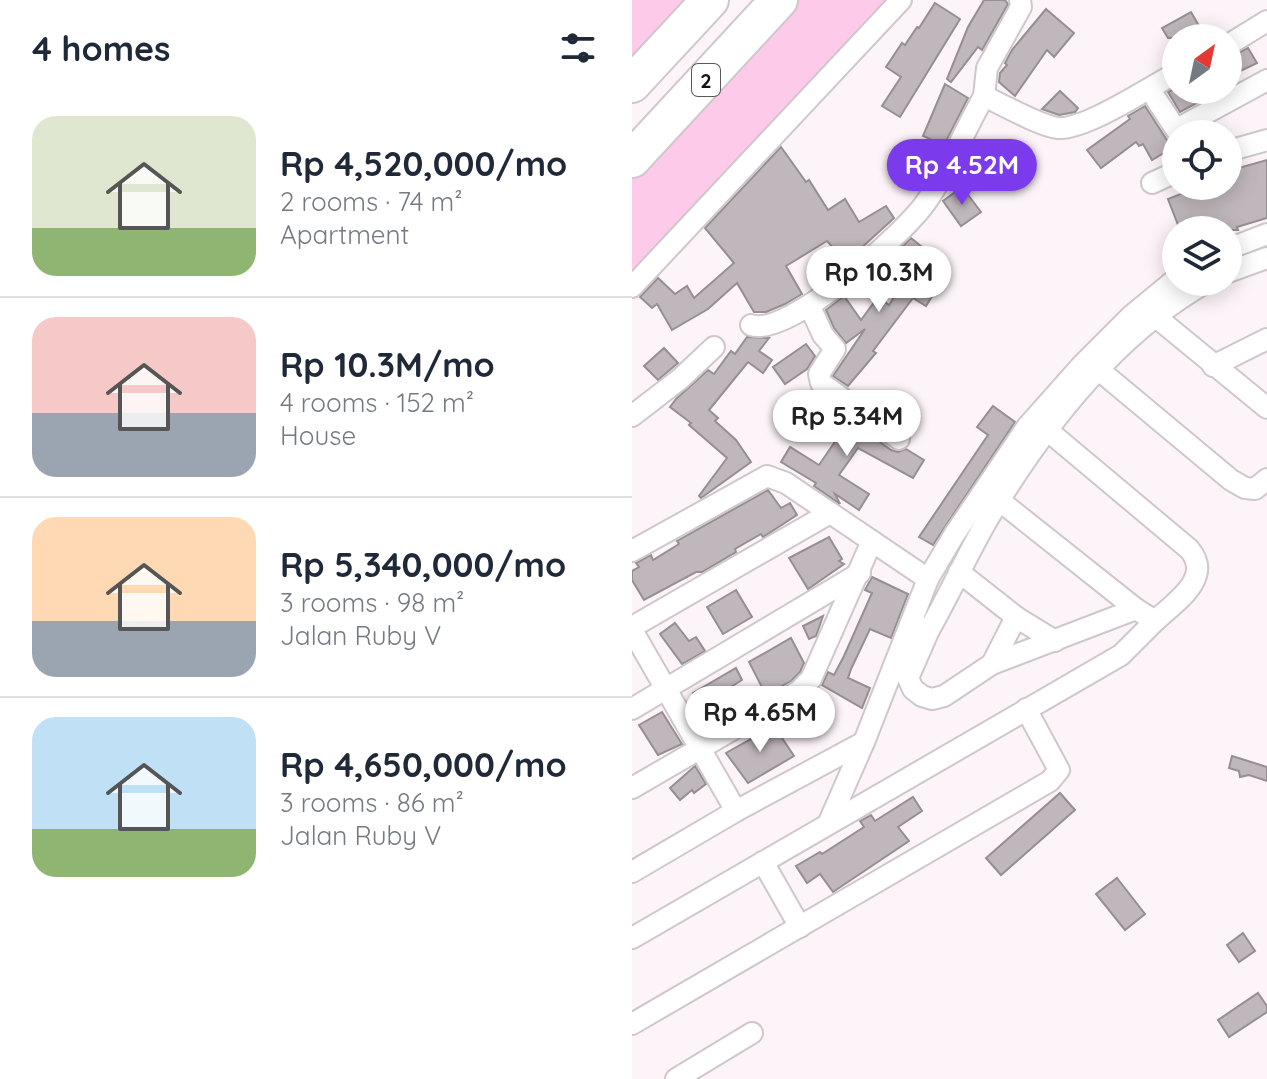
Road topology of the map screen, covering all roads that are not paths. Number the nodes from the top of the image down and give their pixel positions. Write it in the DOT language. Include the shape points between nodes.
graph roads {
  1 [pos="710,0"];
  2 [pos="779,0"];
  3 [pos="901,0"];
  4 [pos="1020,0"];
  5 [pos="1267,21"];
  6 [pos="1242,36"];
  7 [pos="1267,80"];
  8 [pos="1162,81"];
  9 [pos="632,84"];
  10 [pos="984,96"];
  11 [pos="1156,99"];
  12 [pos="1170,120"];
  13 [pos="1197,120"];
  14 [pos="1267,140"];
  15 [pos="1242,147"];
  16 [pos="632,159"];
  17 [pos="1162,178"];
  18 [pos="1152,183"];
  19 [pos="1267,234"];
  20 [pos="1242,244"];
  21 [pos="1267,258"];
  22 [pos="1242,267"];
  23 [pos="632,287"];
  24 [pos="1162,291"];
  25 [pos="1182,296"];
  26 [pos="810,307"];
  27 [pos="1156,317"];
  28 [pos="751,325"];
  29 [pos="1267,339"];
  30 [pos="714,347"];
  31 [pos="1213,366"];
  32 [pos="1099,370"];
  33 [pos="1267,408"];
  34 [pos="632,416"];
  35 [pos="1047,430"];
  36 [pos="899,439"];
  37 [pos="1267,479"];
  38 [pos="1000,501"];
  39 [pos="830,513"];
  40 [pos="872,541"];
  41 [pos="638,542"];
  42 [pos="959,572"];
  43 [pos="860,573"];
  44 [pos="928,579"];
  45 [pos="1136,609"];
  46 [pos="1016,617"];
  47 [pos="1155,621"];
  48 [pos="919,627"];
  49 [pos="632,629"];
  50 [pos="1055,641"];
  51 [pos="992,664"];
  52 [pos="666,689"];
  53 [pos="632,709"];
  54 [pos="1026,709"];
  55 [pos="864,742"];
  56 [pos="700,749"];
  57 [pos="632,788"];
  58 [pos="736,811"];
  59 [pos="829,822"];
  60 [pos="763,862"];
  61 [pos="632,872"];
  62 [pos="800,927"];
  63 [pos="632,938"];
  64 [pos="632,1024"];
  65 [pos="752,1033"];
  66 [pos="676,1079"];
  1 -- 9 [label="highway, 2"];
  2 -- 16 [label="highway, 2"];
  3 -- 23 [label="street"];
  4 -- 10 [label="street" via="987,68"];
  5 -- 6 [label="street"];
  7 -- 13 [label="street"];
  8 -- 10 [label="street" via="1110,110 1057,128"];
  10 -- 26 [label="street" via="926,203"];
  11 -- 12 [label="street"];
  14 -- 15 [label="street"];
  17 -- 18 [label="street"];
  19 -- 20 [label="street"];
  21 -- 22 [label="street"];
  24 -- 44 [label="street" via="1121,326 1027,427"];
  25 -- 27 [label="street"];
  26 -- 28 [label="street" via="771,324"];
  26 -- 36 [label="street" via="835,349 819,374 821,383"];
  27 -- 31 [label="street"];
  27 -- 32 [label="street"];
  29 -- 31 [label="street"];
  30 -- 34 [label="street"];
  31 -- 33 [label="street"];
  32 -- 35 [label="street"];
  32 -- 37 [label="street" via="1231,480 1255,489"];
  35 -- 38 [label="street"];
  35 -- 47 [label="street" via="1195,555 1195,582"];
  38 -- 42 [label="street"];
  38 -- 45 [label="street"];
  39 -- 40 [label="street"];
  39 -- 41 [label="street" via="767,476"];
  39 -- 49 [label="street"];
  40 -- 43 [label="street"];
  40 -- 44 [label="street"];
  42 -- 46 [label="street"];
  42 -- 48 [label="street"];
  43 -- 52 [label="street"];
  43 -- 56 [label="street" via="811,679"];
  44 -- 48 [label="street"];
  45 -- 47 [label="street"];
  45 -- 50 [label="street"];
  46 -- 50 [label="street"];
  46 -- 51 [label="street"];
  47 -- 54 [label="street" via="1121,655"];
  48 -- 51 [label="street" via="908,678 922,696 944,696"];
  48 -- 55 [label="street"];
  49 -- 52 [label="street"];
  50 -- 51 [label="street"];
  52 -- 53 [label="street"];
  52 -- 56 [label="street"];
  54 -- 59 [label="street"];
  54 -- 62 [label="street" via="1057,775"];
  55 -- 58 [label="street"];
  55 -- 59 [label="street"];
  56 -- 57 [label="street"];
  56 -- 58 [label="street"];
  58 -- 61 [label="street"];
  59 -- 60 [label="street"];
  60 -- 62 [label="street"];
  60 -- 63 [label="street"];
  62 -- 64 [label="street"];
  65 -- 66 [label="street"];
}
